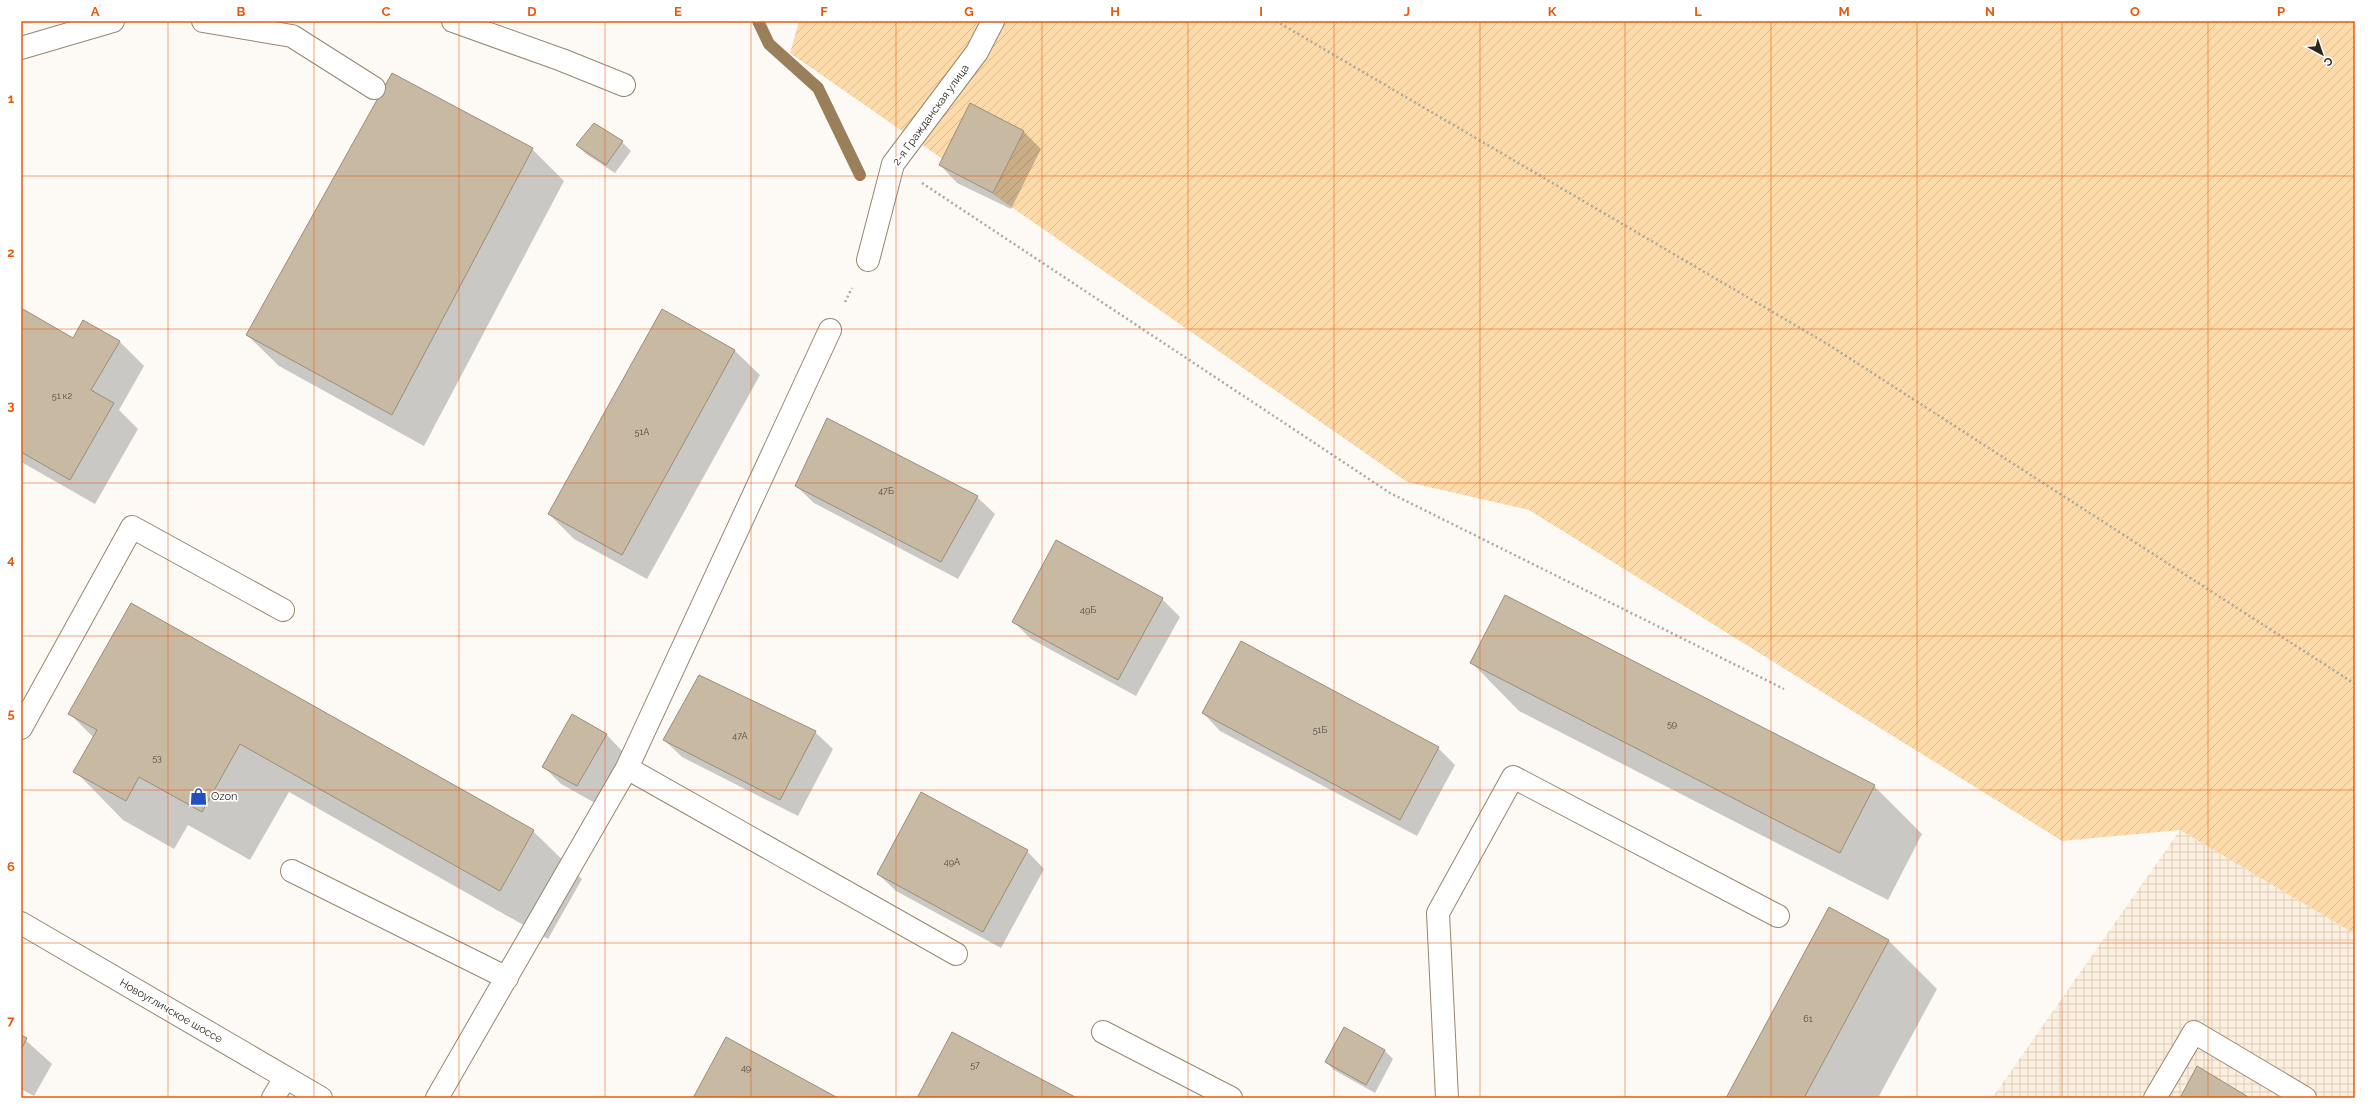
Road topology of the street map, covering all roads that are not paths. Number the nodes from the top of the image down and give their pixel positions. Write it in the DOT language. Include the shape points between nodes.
graph roads {
  1 [pos="113,21"];
  2 [pos="203,21"];
  3 [pos="453,21"];
  4 [pos="993,21"];
  5 [pos="21,48"];
  6 [pos="624,85"];
  7 [pos="374,88"];
  8 [pos="868,260"];
  9 [pos="830,330"];
  10 [pos="283,610"];
  11 [pos="21,728"];
  12 [pos="627,768"];
  13 [pos="292,871"];
  14 [pos="1778,916"];
  15 [pos="21,923"];
  16 [pos="956,954"];
  17 [pos="507,978"];
  18 [pos="1103,1032"];
  19 [pos="285,1078"];
  20 [pos="273,1098"];
  21 [pos="321,1098"];
  22 [pos="437,1098"];
  23 [pos="1231,1098"];
  24 [pos="1447,1098"];
  25 [pos="2155,1098"];
  26 [pos="2305,1098"];
  1 -- 5 [label="main road"];
  2 -- 7 [label="main road" via="292,36"];
  3 -- 6 [label="main road"];
  4 -- 8 [label="main road, 2-я Гражданская улица" via="977,52 893,164"];
  9 -- 12 [label="main road"];
  10 -- 11 [label="main road" via="132,527"];
  12 -- 16 [label="main road"];
  12 -- 17 [label="main road"];
  13 -- 17 [label="main road"];
  14 -- 24 [label="main road" via="1513,777 1438,913"];
  15 -- 19 [label="main road, Новоугличское шоссе"];
  17 -- 22 [label="main road"];
  18 -- 23 [label="main road"];
  19 -- 20 [label="main road"];
  19 -- 21 [label="main road, Новоугличское шоссе"];
  25 -- 26 [label="main road" via="2194,1032"];
}
